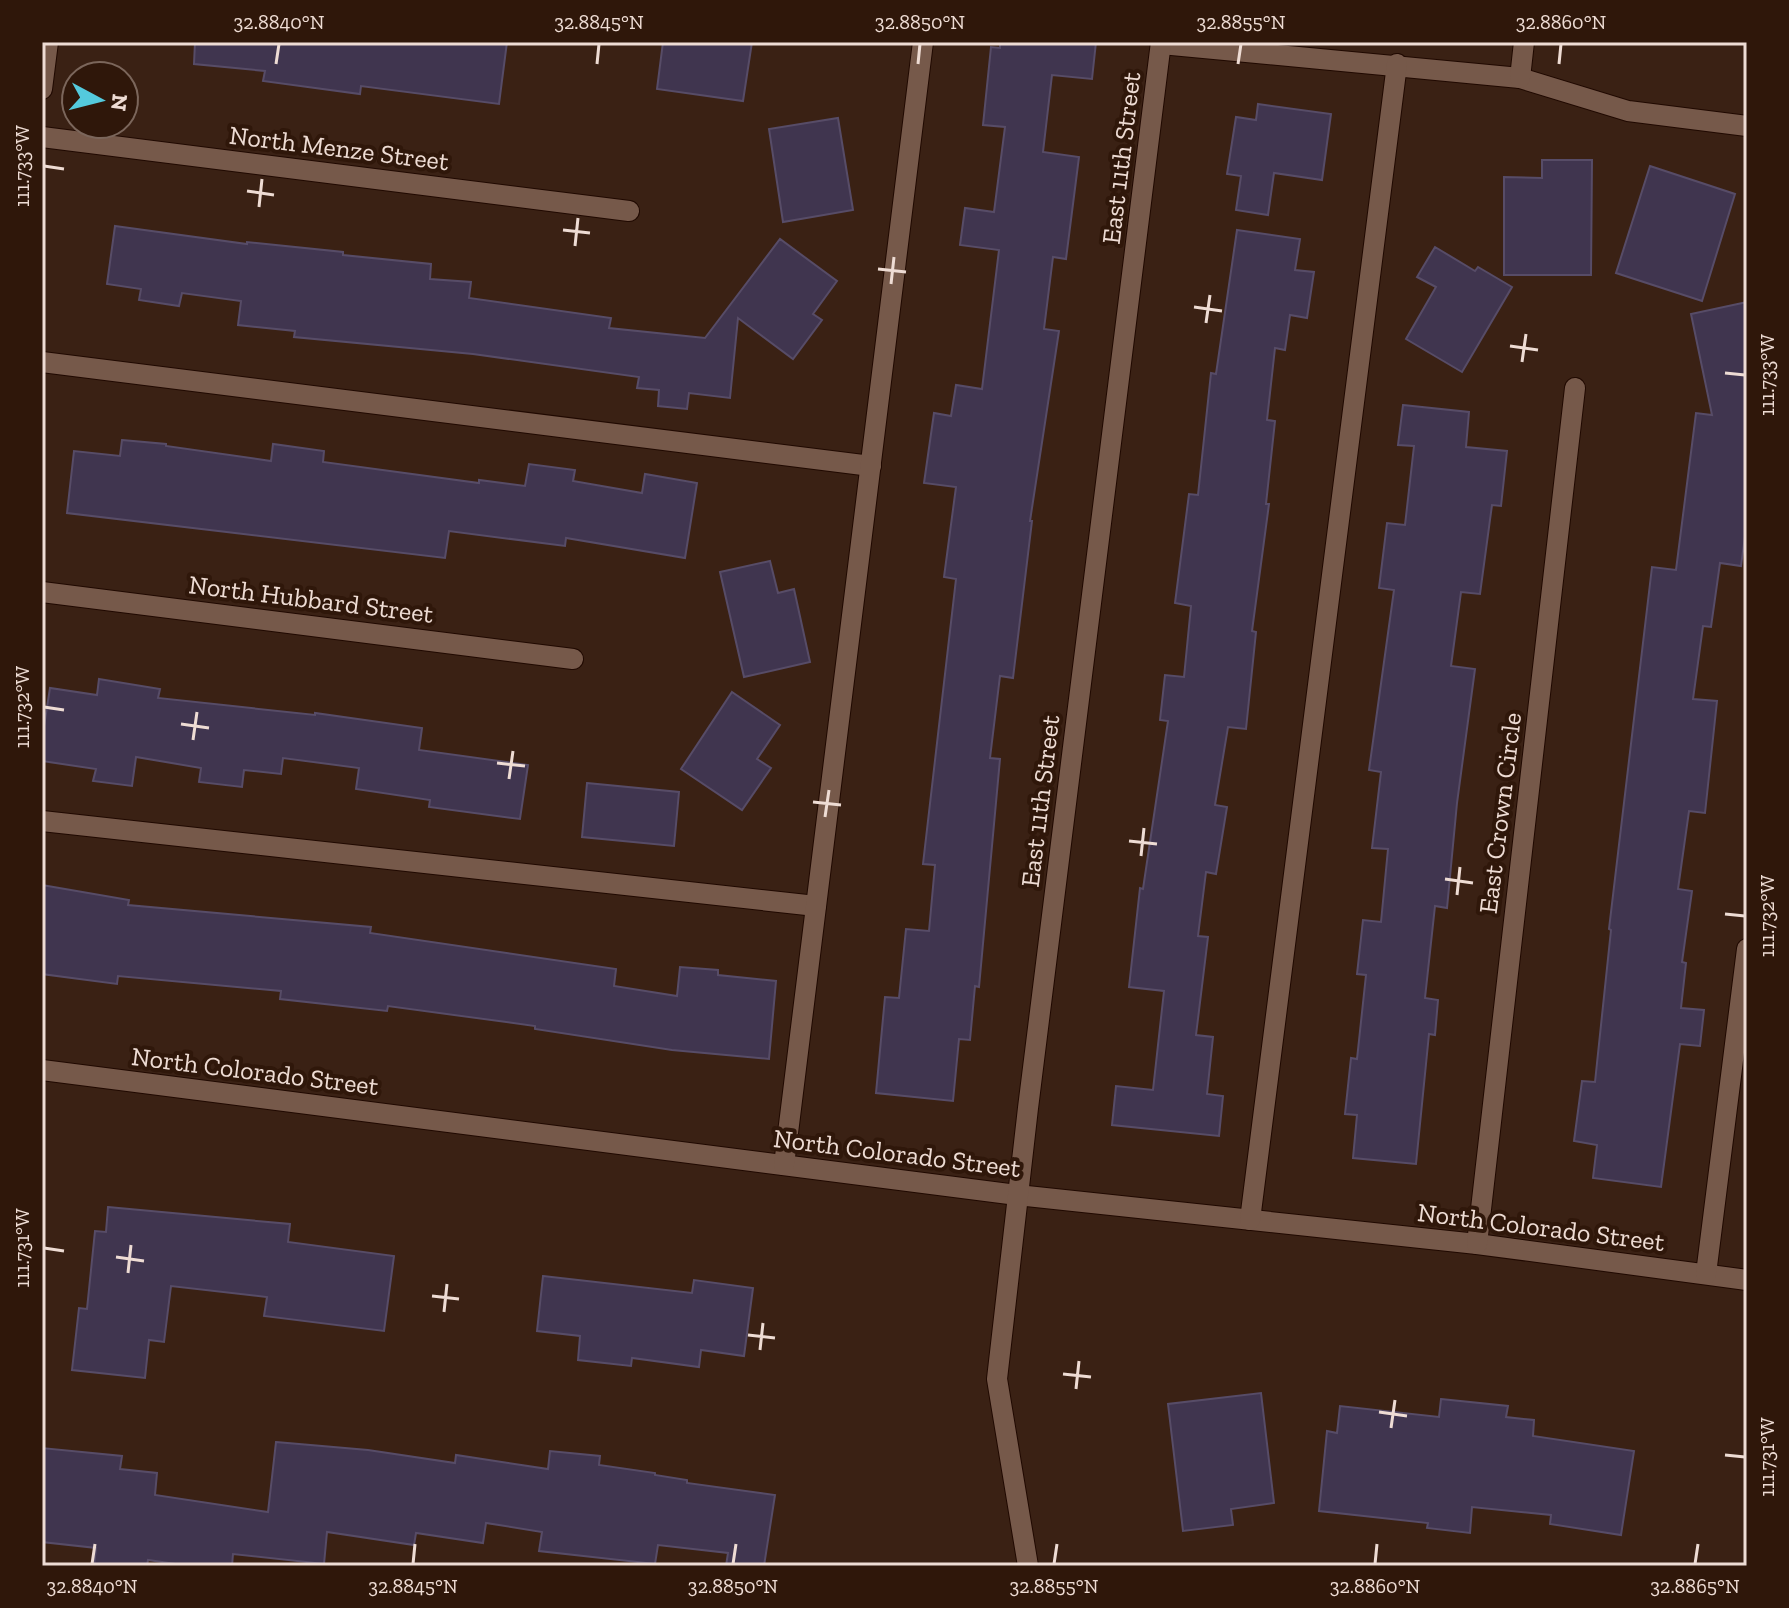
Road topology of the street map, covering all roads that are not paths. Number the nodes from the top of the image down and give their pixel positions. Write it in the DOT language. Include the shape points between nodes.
graph roads {
  1 [pos="48,42"];
  2 [pos="923,42"];
  3 [pos="1524,42"];
  4 [pos="1161,43"];
  5 [pos="1397,64"];
  6 [pos="1520,78"];
  7 [pos="42,89"];
  8 [pos="1747,126"];
  9 [pos="42,137"];
  10 [pos="629,211"];
  11 [pos="42,362"];
  12 [pos="1575,388"];
  13 [pos="871,466"];
  14 [pos="42,592"];
  15 [pos="573,659"];
  16 [pos="42,821"];
  17 [pos="816,906"];
  18 [pos="1747,949"];
  19 [pos="42,1070"];
  20 [pos="784,1165"];
  21 [pos="1017,1195"];
  22 [pos="1250,1220"];
  23 [pos="1477,1244"];
  24 [pos="1706,1274"];
  25 [pos="1747,1280"];
  26 [pos="1028,1566"];
  1 -- 7 [label="street"];
  2 -- 13 [label="street"];
  3 -- 6 [label="street"];
  4 -- 5 [label="street"];
  4 -- 21 [label="street, East 11th Street"];
  5 -- 6 [label="street"];
  5 -- 22 [label="street"];
  6 -- 8 [label="street" via="1628,111"];
  9 -- 10 [label="street, North Menze Street"];
  11 -- 13 [label="street"];
  12 -- 23 [label="street, East Crown Circle"];
  13 -- 17 [label="street"];
  14 -- 15 [label="street, North Hubbard Street"];
  16 -- 17 [label="street"];
  17 -- 20 [label="street"];
  18 -- 24 [label="street"];
  19 -- 20 [label="street, North Colorado Street"];
  20 -- 21 [label="street, North Colorado Street"];
  21 -- 22 [label="street, North Colorado Street"];
  21 -- 26 [label="street, East 11th Street" via="997,1379"];
  22 -- 23 [label="street, North Colorado Street"];
  23 -- 24 [label="street, North Colorado Street"];
  24 -- 25 [label="street, North Colorado Street"];
}
